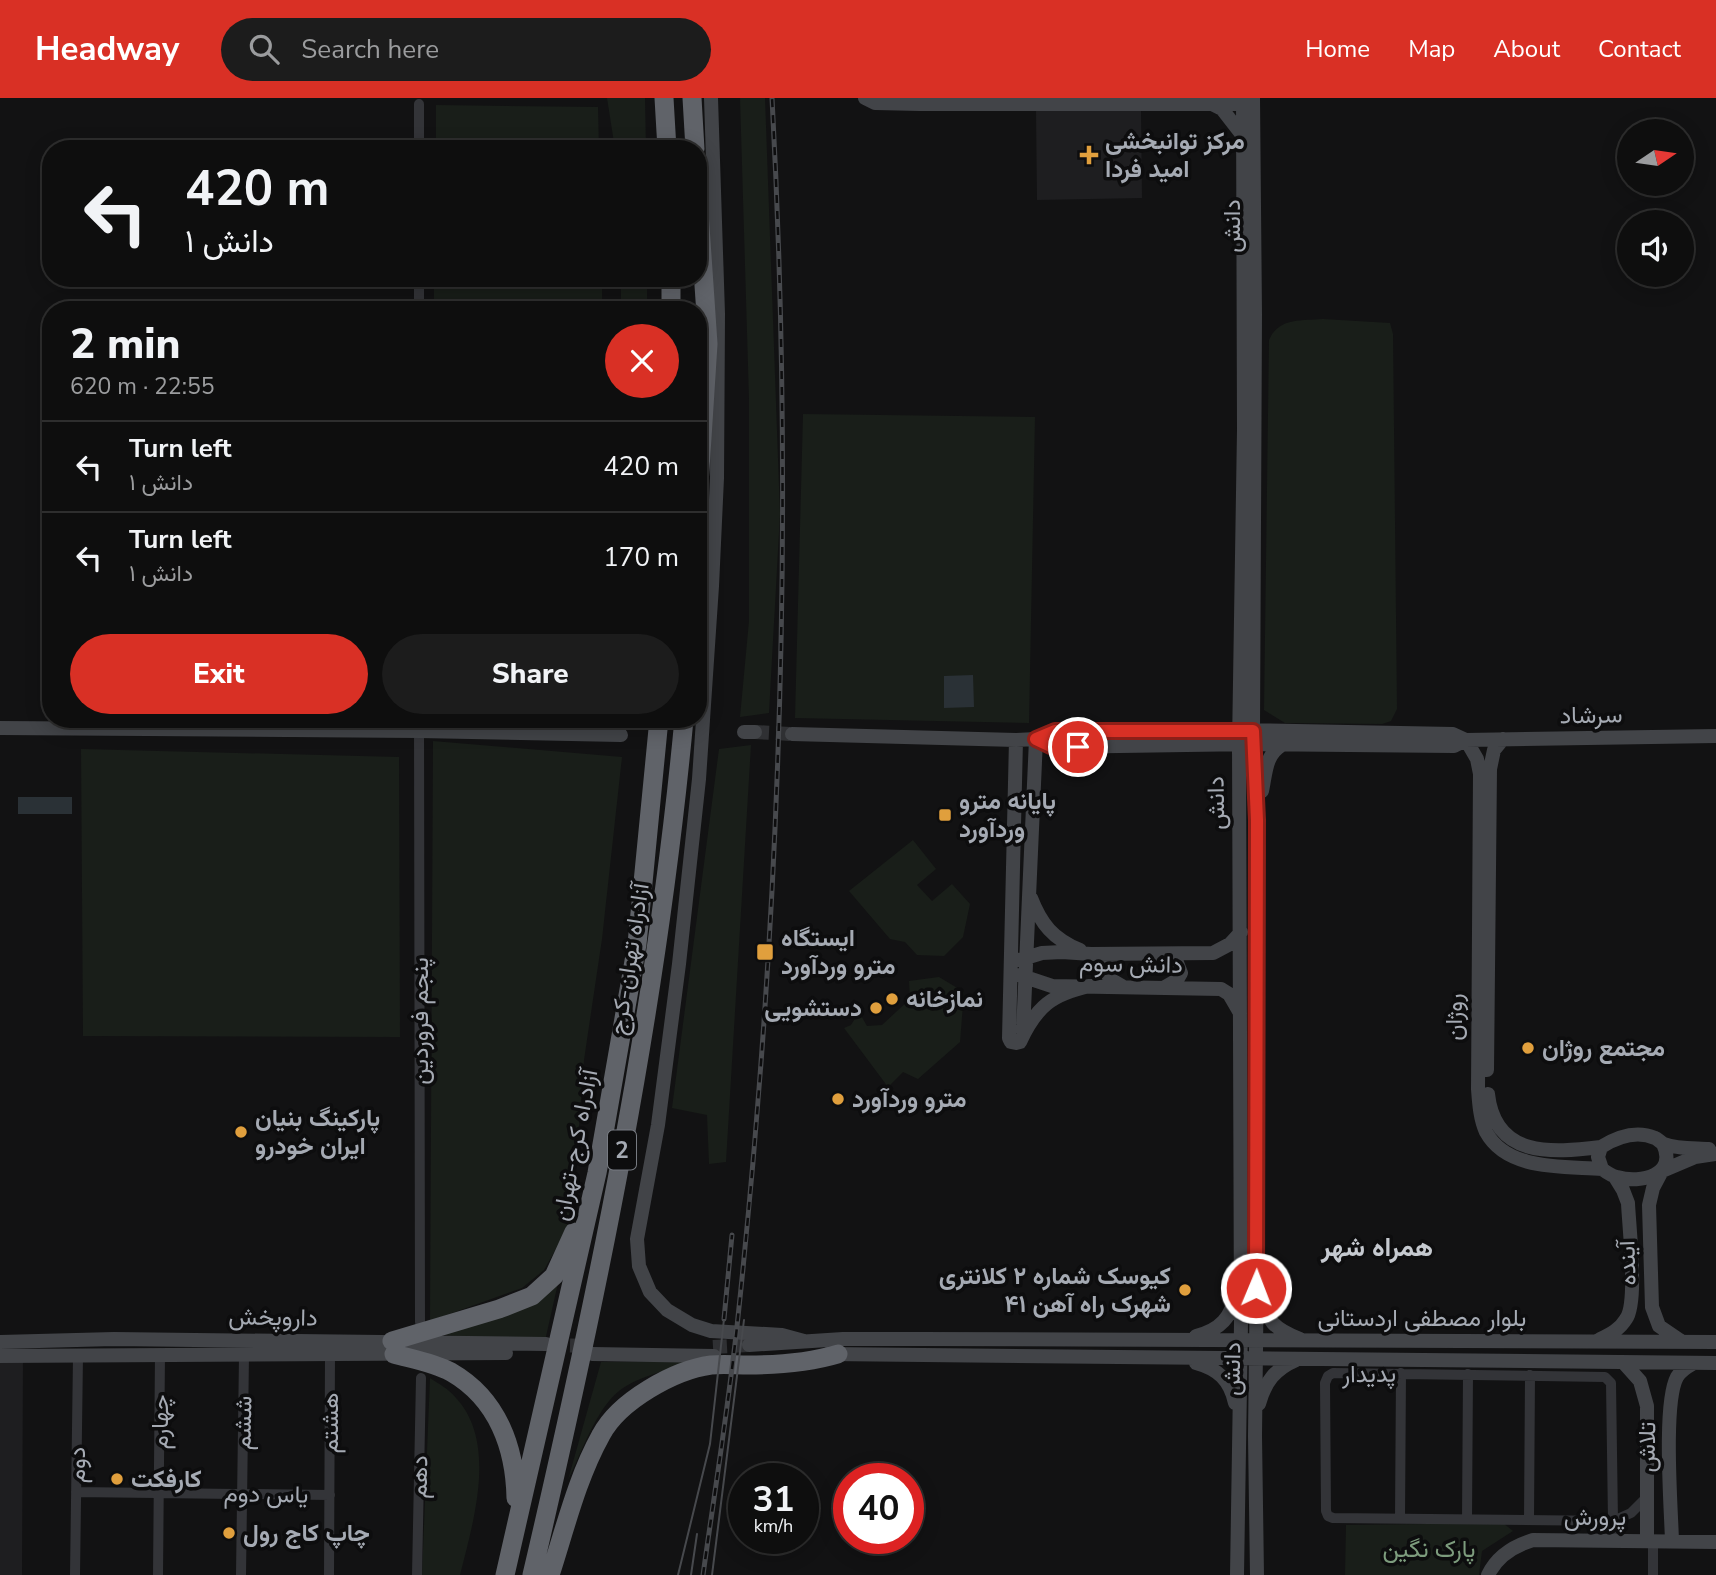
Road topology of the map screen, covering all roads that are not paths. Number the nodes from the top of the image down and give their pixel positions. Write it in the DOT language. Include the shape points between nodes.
graph roads {
  1 [pos="664,98"];
  2 [pos="692,98"];
  3 [pos="711,98"];
  4 [pos="865,98"];
  5 [pos="1248,101"];
  6 [pos="1210,103"];
  7 [pos="419,104"];
  8 [pos="1243,136"];
  9 [pos="419,140"];
  10 [pos="666,140"];
  11 [pos="694,140"];
  12 [pos="707,329"];
  13 [pos="707,360"];
  14 [pos="707,660"];
  15 [pos="0,728"];
  16 [pos="42,728"];
  17 [pos="419,728"];
  18 [pos="480,728"];
  19 [pos="658,728"];
  20 [pos="683,728"];
  21 [pos="702,728"];
  22 [pos="792,734"];
  23 [pos="621,735"];
  24 [pos="1716,736"];
  25 [pos="1246,738"];
  26 [pos="1036,739"];
  27 [pos="1503,739"];
  28 [pos="1016,740"];
  29 [pos="1466,740"];
  30 [pos="1282,745"];
  31 [pos="1485,772"];
  32 [pos="1257,820"];
  33 [pos="1029,890"];
  34 [pos="1241,932"];
  35 [pos="1090,954"];
  36 [pos="1125,954"];
  37 [pos="1166,954"];
  38 [pos="1026,958"];
  39 [pos="1011,967"];
  40 [pos="1026,977"];
  41 [pos="1090,986"];
  42 [pos="1123,986"];
  43 [pos="1165,987"];
  44 [pos="1240,1013"];
  45 [pos="1023,1032"];
  46 [pos="1482,1042"];
  47 [pos="1663,1144"];
  48 [pos="1601,1147"];
  49 [pos="1716,1151"];
  50 [pos="1602,1169"];
  51 [pos="1662,1171"];
  52 [pos="597,1173"];
  53 [pos="1615,1177"];
  54 [pos="1257,1262"];
  55 [pos="1241,1264"];
  56 [pos="420,1322"];
  57 [pos="114,1339"];
  58 [pos="1178,1339"];
  59 [pos="804,1341"];
  60 [pos="1248,1341"];
  61 [pos="1304,1341"];
  62 [pos="1331,1341"];
  63 [pos="1595,1341"];
  64 [pos="0,1342"];
  65 [pos="1682,1342"];
  66 [pos="1716,1342"];
  67 [pos="393,1348"];
  68 [pos="545,1349"];
  69 [pos="593,1350"];
  70 [pos="713,1351"];
  71 [pos="110,1354"];
  72 [pos="160,1354"];
  73 [pos="330,1354"];
  74 [pos="838,1354"];
  75 [pos="244,1355"];
  76 [pos="0,1356"];
  77 [pos="78,1356"];
  78 [pos="1181,1359"];
  79 [pos="1299,1359"];
  80 [pos="1332,1359"];
  81 [pos="1248,1360"];
  82 [pos="1623,1362"];
  83 [pos="1694,1363"];
  84 [pos="1716,1363"];
  85 [pos="1401,1373"];
  86 [pos="1468,1374"];
  87 [pos="1530,1375"];
  88 [pos="421,1378"];
  89 [pos="1647,1414"];
  90 [pos="1670,1415"];
  91 [pos="1239,1422"];
  92 [pos="1255,1436"];
  93 [pos="1648,1481"];
  94 [pos="1670,1483"];
  95 [pos="76,1492"];
  96 [pos="159,1493"];
  97 [pos="241,1494"];
  98 [pos="330,1495"];
  99 [pos="1647,1497"];
  100 [pos="1400,1518"];
  101 [pos="1467,1519"];
  102 [pos="1529,1519"];
  103 [pos="1613,1521"];
  104 [pos="1613,1540"];
  105 [pos="1650,1540"];
  106 [pos="1672,1541"];
  107 [pos="1716,1542"];
  108 [pos="512,1548"];
  109 [pos="75,1575"];
  110 [pos="159,1575"];
  111 [pos="241,1575"];
  112 [pos="329,1575"];
  113 [pos="417,1575"];
  114 [pos="505,1575"];
  115 [pos="532,1575"];
  116 [pos="550,1575"];
  117 [pos="1237,1575"];
  118 [pos="1257,1575"];
  119 [pos="1488,1575"];
  120 [pos="1653,1575"];
  1 -- 10 [label="highway"];
  2 -- 11 [label="highway"];
  3 -- 14 [label="street" via="718,314 717,478"];
  4 -- 6 [label="street" via="875,103 909,104"];
  5 -- 6 [label="street"];
  5 -- 8 [label="street, دانش"];
  5 -- 25 [label="street, دانش" via="1255,314"];
  6 -- 8 [label="street" via="1222,109"];
  7 -- 9 [label="street"];
  8 -- 25 [label="street, دانش"];
  12 -- 13 [label="highway"];
  15 -- 16 [label="street"];
  17 -- 56 [label="street, پنجم فروردین"];
  18 -- 23 [label="street"];
  19 -- 52 [label="highway, آزادراه کرج-تهران / 2" via="638,944"];
  20 -- 115 [label="highway, آزادراه تهران-کرج / 2" via="656,956 615,1195"];
  21 -- 59 [label="street" via="680,964 637,1240 639,1266 650,1292 667,1310 692,1325"];
  22 -- 28 [label="street"];
  24 -- 27 [label="street, سرشاد"];
  25 -- 26 [label="street" via="1053,747"];
  25 -- 29 [label="street, سرشاد" via="1453,734"];
  25 -- 30 [label="street, سرشاد"];
  25 -- 32 [label="street, دانش"];
  25 -- 34 [label="street, دانش"];
  26 -- 28 [label="street"];
  26 -- 33 [label="street"];
  27 -- 29 [label="street, سرشاد"];
  27 -- 31 [label="street"];
  28 -- 39 [label="street"];
  29 -- 30 [label="street, سرشاد" via="1454,746"];
  29 -- 31 [label="street"];
  30 -- 32 [label="street" via="1267,763"];
  31 -- 46 [label="street, روژان"];
  32 -- 54 [label="street, دانش"];
  33 -- 35 [label="street" via="1043,925 1066,944"];
  33 -- 38 [label="street"];
  34 -- 37 [label="street, دانش سوم" via="1213,953"];
  34 -- 44 [label="street, دانش"];
  35 -- 36 [label="street, دانش سوم"];
  35 -- 38 [label="street, دانش سوم" via="1042,953"];
  36 -- 37 [label="street, دانش سوم"];
  36 -- 42 [label="street" via="1110,960 1105,969 1110,979"];
  37 -- 43 [label="street" via="1176,960 1181,973"];
  38 -- 39 [label="street, دانش سوم"];
  38 -- 40 [label="street"];
  39 -- 40 [label="street, دانش سوم"];
  39 -- 45 [label="street" via="1012,1042 1020,1042"];
  40 -- 41 [label="street, دانش سوم" via="1052,986"];
  40 -- 45 [label="street"];
  41 -- 42 [label="street, دانش سوم"];
  41 -- 45 [label="street" via="1069,990 1038,1009"];
  42 -- 43 [label="street, دانش سوم"];
  43 -- 44 [label="street, دانش سوم" via="1220,989 1229,994"];
  44 -- 55 [label="street, دانش"];
  46 -- 48 [label="street, روژان" via="1489,1110 1506,1135 1524,1146 1560,1152"];
  46 -- 50 [label="street, روژان" via="1480,1112 1496,1144 1513,1158 1534,1163"];
  47 -- 48 [label="street" via="1645,1135 1626,1135"];
  47 -- 49 [label="street"];
  47 -- 51 [label="street" via="1667,1162"];
  48 -- 50 [label="street"];
  49 -- 51 [label="street"];
  50 -- 53 [label="street"];
  51 -- 53 [label="street" via="1646,1178"];
  51 -- 65 [label="street, آینده" via="1648,1205 1652,1307 1659,1326"];
  52 -- 67 [label="highway" via="568,1248 543,1288 516,1303"];
  52 -- 108 [label="highway, آزادراه کرج-تهران / 2"];
  53 -- 63 [label="street" via="1628,1203 1632,1300 1628,1317 1617,1331"];
  54 -- 60 [label="street, دانش"];
  54 -- 61 [label="street" via="1269,1320"];
  55 -- 58 [label="street" via="1228,1318 1214,1331"];
  55 -- 60 [label="street, دانش"];
  57 -- 64 [label="street, داروپخش"];
  57 -- 67 [label="street, داروپخش"];
  57 -- 71 [label="street" via="105,1346"];
  58 -- 59 [label="street, بلوار مصطفی اردستانی"];
  58 -- 60 [label="street, بلوار مصطفی اردستانی"];
  59 -- 74 [label="street, بلوار مصطفی اردستانی" via="750,1350"];
  60 -- 61 [label="street, بلوار مصطفی اردستانی"];
  60 -- 81 [label="street, دانش"];
  61 -- 62 [label="street, بلوار مصطفی اردستانی"];
  62 -- 63 [label="street, بلوار مصطفی اردستانی"];
  62 -- 80 [label="street" via="1323,1351"];
  63 -- 65 [label="street, بلوار مصطفی اردستانی"];
  65 -- 66 [label="street, بلوار مصطفی اردستانی"];
  67 -- 68 [label="street, داروپخش"];
  67 -- 73 [label="street, داروپخش"];
  67 -- 108 [label="highway" via="452,1373 496,1416 509,1443 514,1469"];
  69 -- 70 [label="street"];
  71 -- 72 [label="street, داروپخش"];
  71 -- 77 [label="street, داروپخش"];
  72 -- 75 [label="street, داروپخش"];
  72 -- 96 [label="street, چهارم"];
  73 -- 75 [label="street, داروپخش"];
  73 -- 98 [label="street, هشتم"];
  74 -- 78 [label="street, بلوار مصطفی اردستانی"];
  74 -- 116 [label="highway" via="811,1362 711,1365 665,1380 624,1407 602,1433"];
  75 -- 97 [label="street, ششم"];
  76 -- 77 [label="street, داروپخش"];
  77 -- 95 [label="street, دوم"];
  78 -- 81 [label="street, بلوار مصطفی اردستانی"];
  78 -- 91 [label="street" via="1211,1367 1223,1376 1232,1390"];
  79 -- 80 [label="street, بلوار مصطفی اردستانی"];
  79 -- 81 [label="street, بلوار مصطفی اردستانی"];
  79 -- 92 [label="street" via="1284,1366 1265,1385"];
  80 -- 82 [label="street, بلوار مصطفی اردستانی"];
  81 -- 91 [label="street, دانش"];
  81 -- 92 [label="street, دانش"];
  82 -- 83 [label="street, بلوار مصطفی اردستانی"];
  82 -- 89 [label="street, تلاش" via="1640,1381"];
  83 -- 84 [label="street, بلوار مصطفی اردستانی"];
  83 -- 90 [label="street, تلاش" via="1676,1379"];
  85 -- 86 [label="street, پدیدار"];
  85 -- 100 [label="street"];
  85 -- 100 [label="street, پدیدار" via="1333,1373 1325,1383 1328,1516"];
  86 -- 87 [label="street, پدیدار"];
  86 -- 101 [label="street"];
  87 -- 102 [label="street"];
  87 -- 103 [label="street, پدیدار" via="1597,1375 1611,1383"];
  88 -- 113 [label="street, دهم"];
  89 -- 90 [label="street" via="1659,1405"];
  89 -- 93 [label="street, تلاش"];
  90 -- 94 [label="street, تلاش"];
  91 -- 117 [label="street, دانش"];
  92 -- 118 [label="street, دانش"];
  93 -- 94 [label="street" via="1658,1489"];
  93 -- 99 [label="street, تلاش"];
  94 -- 106 [label="street, تلاش"];
  95 -- 96 [label="street, یاس دوم"];
  95 -- 109 [label="street, دوم"];
  96 -- 97 [label="street, یاس دوم"];
  96 -- 110 [label="street, چهارم"];
  97 -- 98 [label="street, یاس دوم"];
  97 -- 111 [label="street, ششم"];
  98 -- 112 [label="street, هشتم"];
  99 -- 103 [label="street" via="1631,1513"];
  99 -- 105 [label="street, تلاش"];
  100 -- 101 [label="street, پدیدار"];
  101 -- 102 [label="street, پدیدار"];
  102 -- 103 [label="street, پدیدار"];
  103 -- 104 [label="street"];
  104 -- 105 [label="street, پرورش"];
  104 -- 119 [label="street, پرورش" via="1532,1540 1502,1556"];
  105 -- 106 [label="street, پرورش"];
  105 -- 120 [label="street"];
  106 -- 107 [label="street, پرورش"];
  108 -- 114 [label="highway, آزادراه کرج-تهران / 2"];
}
